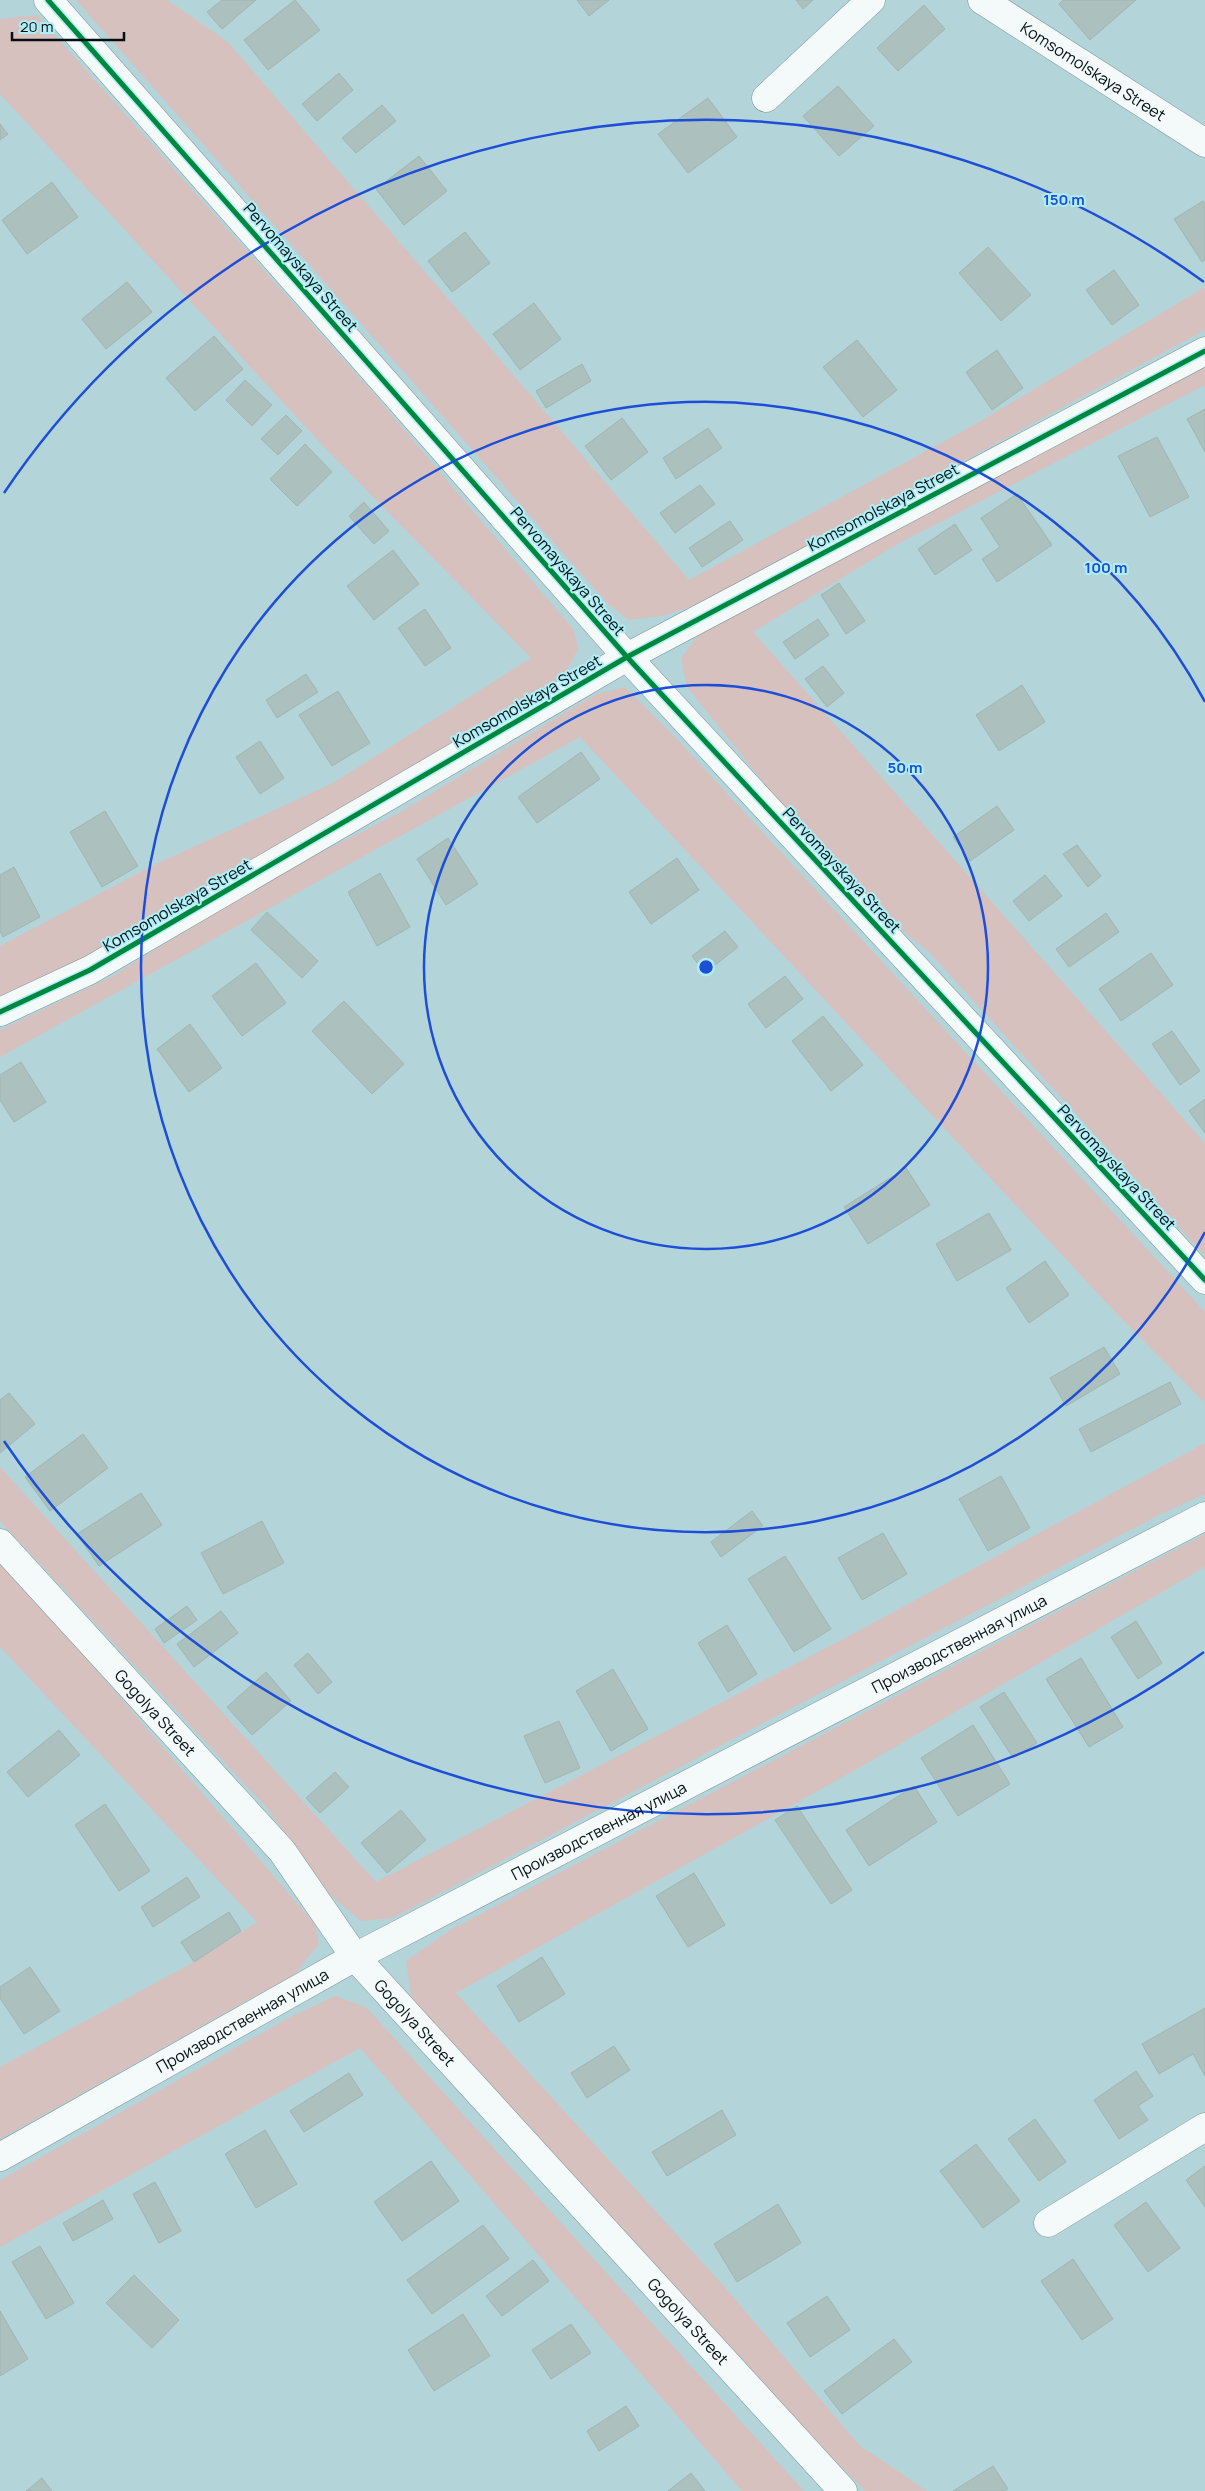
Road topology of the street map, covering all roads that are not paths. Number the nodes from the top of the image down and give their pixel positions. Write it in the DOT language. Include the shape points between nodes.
graph roads {
  1 [pos="48,0"];
  2 [pos="871,0"];
  3 [pos="982,0"];
  4 [pos="766,98"];
  5 [pos="1205,143"];
  6 [pos="1205,351"];
  7 [pos="627,657"];
  8 [pos="0,1012"];
  9 [pos="1205,1280"];
  10 [pos="1205,1516"];
  11 [pos="0,1543"];
  12 [pos="355,1957"];
  13 [pos="1205,2127"];
  14 [pos="0,2157"];
  15 [pos="1048,2223"];
  16 [pos="843,2491"];
  1 -- 7 [label="street, Pervomayskaya Street"];
  2 -- 4 [label="street"];
  3 -- 5 [label="street, Komsomolskaya Street"];
  6 -- 7 [label="street, Komsomolskaya Street"];
  7 -- 8 [label="street, Komsomolskaya Street" via="90,970"];
  7 -- 9 [label="street, Pervomayskaya Street"];
  10 -- 12 [label="street, Производственная улица"];
  11 -- 12 [label="street, Gogolya Street" via="282,1850"];
  12 -- 14 [label="street, Производственная улица"];
  12 -- 16 [label="street, Gogolya Street"];
  13 -- 15 [label="street"];
}
